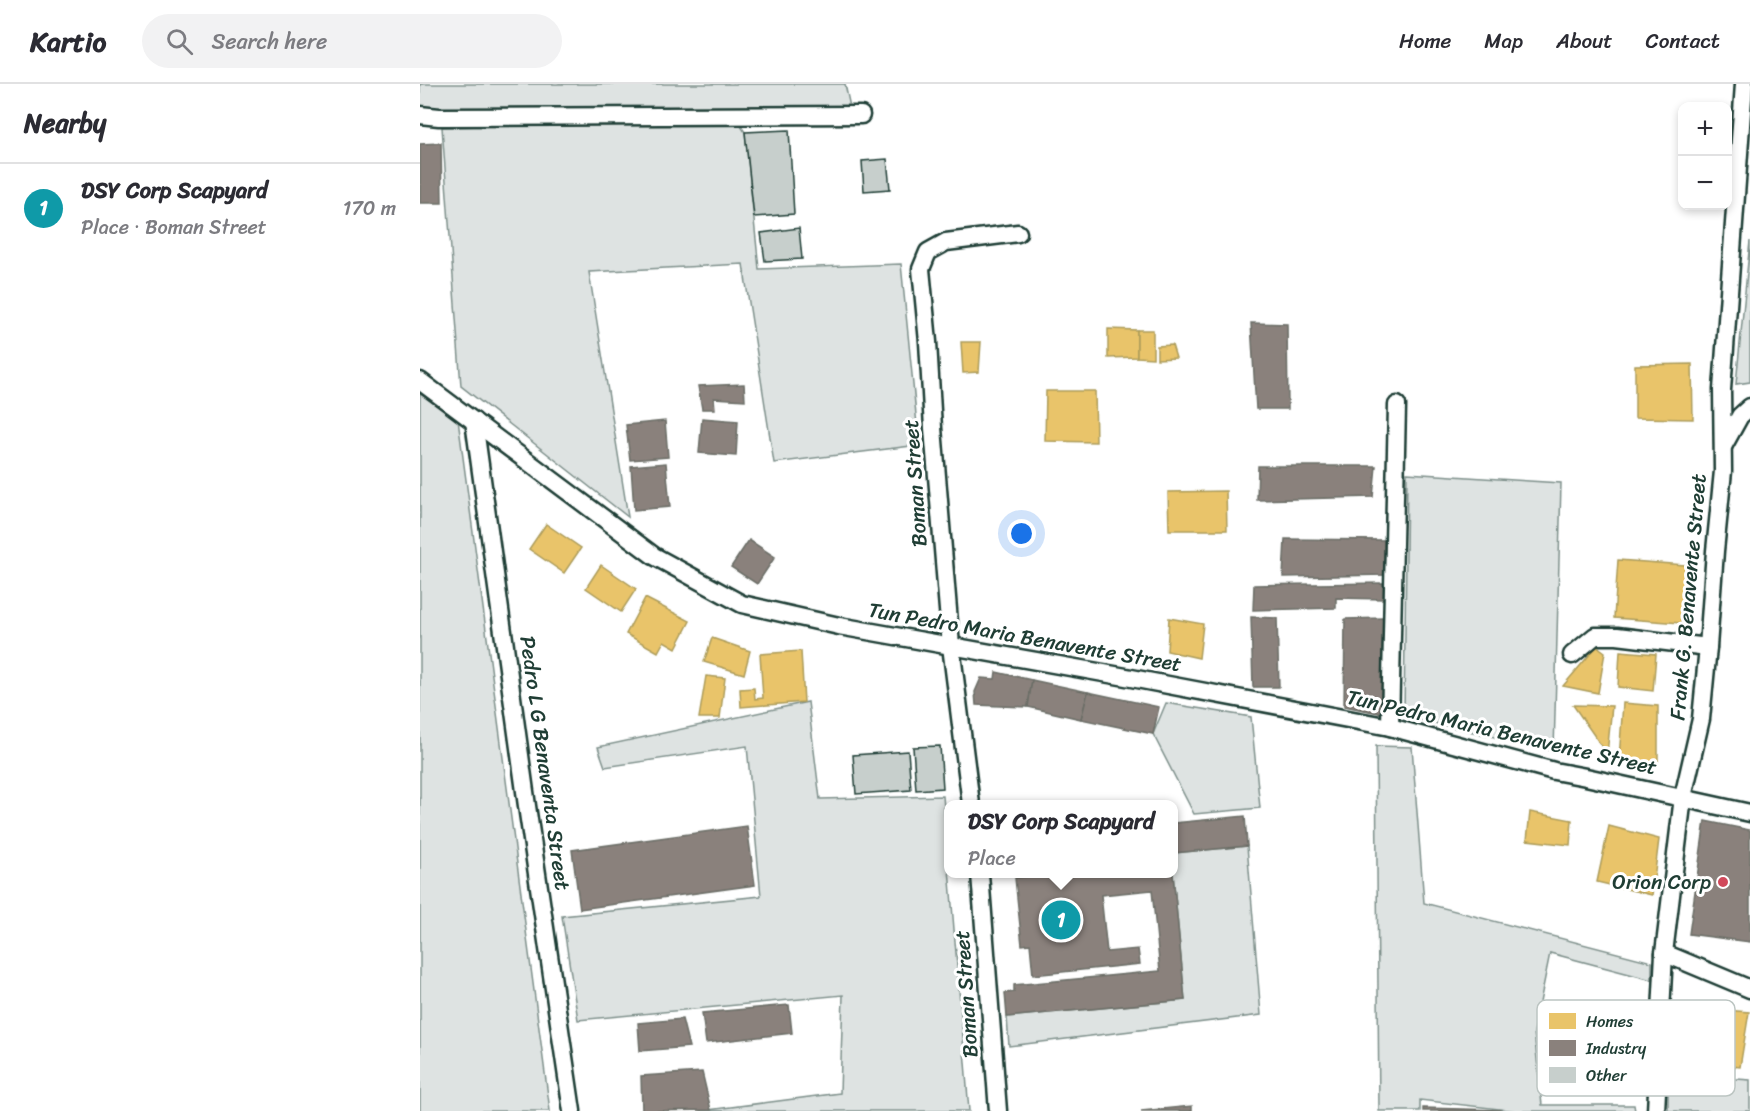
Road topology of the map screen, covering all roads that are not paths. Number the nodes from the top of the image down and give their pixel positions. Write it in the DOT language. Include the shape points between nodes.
graph roads {
  1 [pos="1744,84"];
  2 [pos="420,115"];
  3 [pos="861,115"];
  4 [pos="1018,233"];
  5 [pos="420,381"];
  6 [pos="1397,405"];
  7 [pos="1750,407"];
  8 [pos="474,421"];
  9 [pos="1722,448"];
  10 [pos="951,646"];
  11 [pos="1708,647"];
  12 [pos="1572,655"];
  13 [pos="1390,727"];
  14 [pos="1683,798"];
  15 [pos="970,800"];
  16 [pos="1750,813"];
  17 [pos="980,878"];
  18 [pos="1664,953"];
  19 [pos="1750,989"];
  20 [pos="1662,1000"];
  21 [pos="1657,1096"];
  22 [pos="573,1111"];
  23 [pos="998,1111"];
  24 [pos="1656,1111"];
  1 -- 9 [label="street, Frank G. Benavente Street" via="1722,390"];
  2 -- 3 [label="street"];
  4 -- 10 [label="street, Boman Street" via="946,242 928,252 921,269"];
  5 -- 8 [label="street, Tun Pedro Maria Benavente Street"];
  6 -- 13 [label="street"];
  7 -- 9 [label="street" via="1740,416"];
  8 -- 10 [label="street, Tun Pedro Maria Benavente Street" via="654,556 742,604"];
  8 -- 22 [label="street, Pedro L G Benaventa Street"];
  9 -- 11 [label="street, Frank G. Benavente Street"];
  10 -- 13 [label="street, Tun Pedro Maria Benavente Street"];
  10 -- 15 [label="street, Boman Street"];
  11 -- 12 [label="street" via="1595,636"];
  11 -- 14 [label="street, Frank G. Benavente Street" via="1701,719"];
  13 -- 14 [label="street, Tun Pedro Maria Benavente Street" via="1554,771"];
  14 -- 16 [label="street, Tun Pedro Maria Benavente Street"];
  14 -- 18 [label="street, Frank G. Benavente Street"];
  17 -- 23 [label="street, Boman Street"];
  18 -- 19 [label="street"];
  18 -- 20 [label="street, Frank G. Benavente Street"];
  21 -- 24 [label="street, Frank G. Benavente Street"];
}
